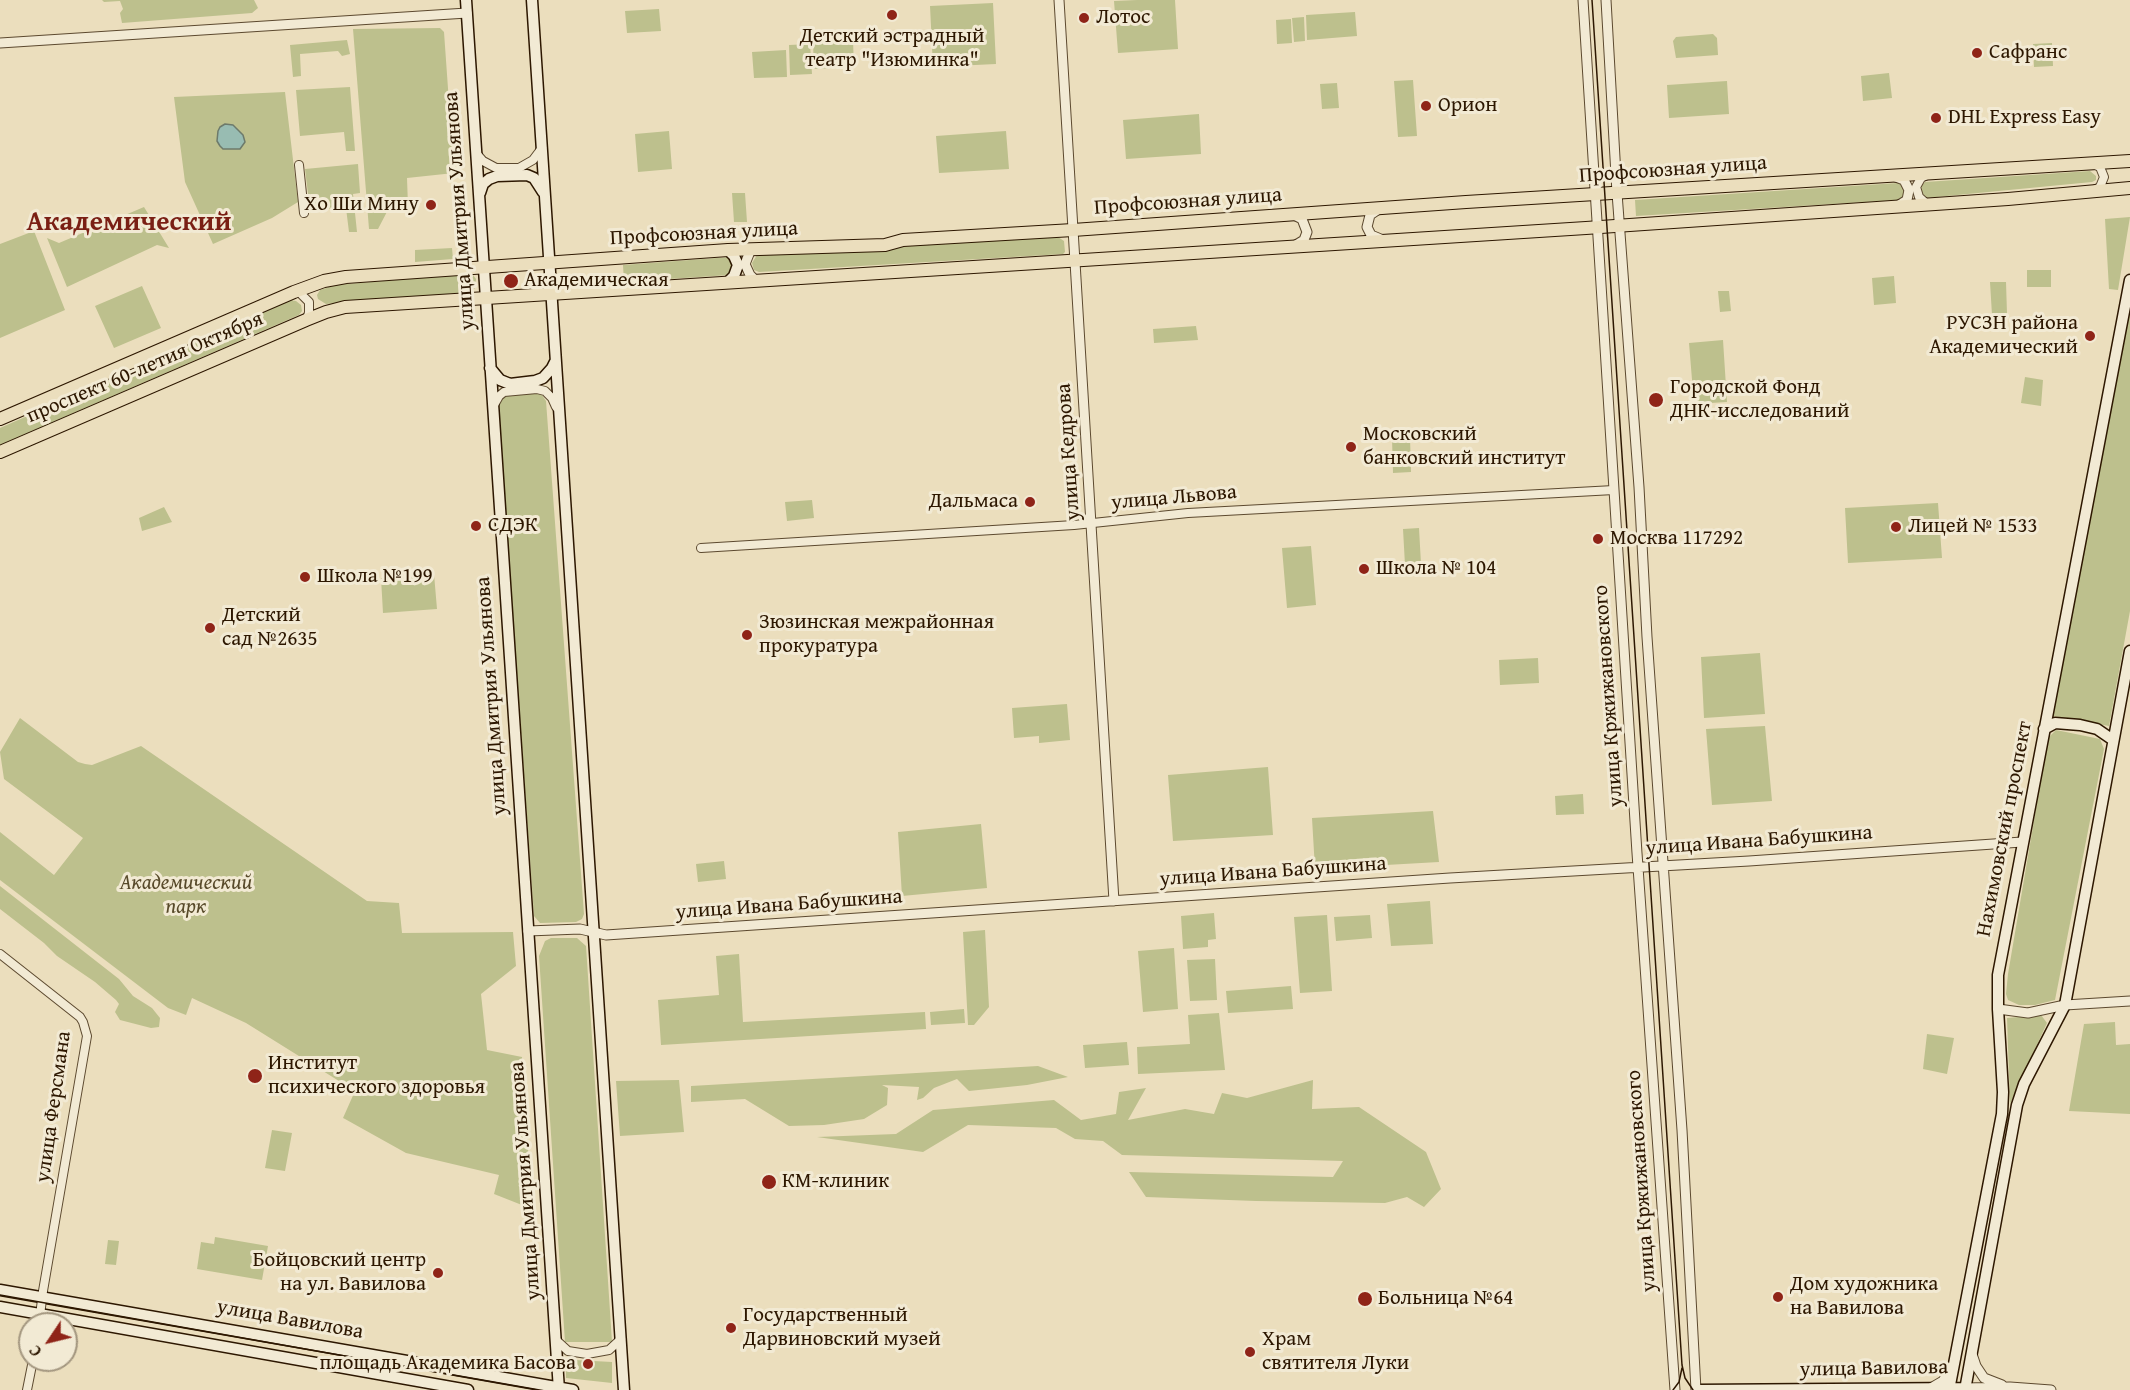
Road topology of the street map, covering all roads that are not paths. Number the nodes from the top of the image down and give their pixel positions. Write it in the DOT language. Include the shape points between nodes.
graph roads {
  1 [pos="466,0"];
  2 [pos="531,0"];
  3 [pos="1059,0"];
  4 [pos="1582,0"];
  5 [pos="1606,0"];
  6 [pos="467,13"];
  7 [pos="0,44"];
  8 [pos="542,148"];
  9 [pos="477,154"];
  10 [pos="2130,161"];
  11 [pos="2087,163"];
  12 [pos="298,165"];
  13 [pos="1931,173"];
  14 [pos="1892,175"];
  15 [pos="2130,188"];
  16 [pos="2090,191"];
  17 [pos="1617,193"];
  18 [pos="1594,194"];
  19 [pos="544,195"];
  20 [pos="479,196"];
  21 [pos="1928,204"];
  22 [pos="1894,207"];
  23 [pos="1382,208"];
  24 [pos="304,213"];
  25 [pos="1290,214"];
  26 [pos="1620,225"];
  27 [pos="1597,226"];
  28 [pos="1073,230"];
  29 [pos="1384,240"];
  30 [pos="1292,246"];
  31 [pos="751,249"];
  32 [pos="728,250"];
  33 [pos="1075,261"];
  34 [pos="549,263"];
  35 [pos="484,266"];
  36 [pos="755,280"];
  37 [pos="2130,280"];
  38 [pos="728,282"];
  39 [pos="294,291"];
  40 [pos="551,293"];
  41 [pos="486,297"];
  42 [pos="306,320"];
  43 [pos="555,362"];
  44 [pos="490,368"];
  45 [pos="493,408"];
  46 [pos="558,411"];
  47 [pos="0,419"];
  48 [pos="0,452"];
  49 [pos="1614,490"];
  50 [pos="1092,523"];
  51 [pos="701,548"];
  52 [pos="2130,651"];
  53 [pos="2044,729"];
  54 [pos="2113,740"];
  55 [pos="2022,842"];
  56 [pos="1663,866"];
  57 [pos="1638,867"];
  58 [pos="1114,901"];
  59 [pos="528,931"];
  60 [pos="593,932"];
  61 [pos="0,954"];
  62 [pos="2130,1001"];
  63 [pos="2065,1005"];
  64 [pos="1998,1009"];
  65 [pos="0,1290"];
  66 [pos="0,1307"];
  67 [pos="41,1310"];
  68 [pos="555,1339"];
  69 [pos="621,1339"];
  70 [pos="1972,1354"];
  71 [pos="1953,1367"];
  72 [pos="31,1372"];
  73 [pos="2010,1387"];
  74 [pos="559,1388"];
  75 [pos="1929,1389"];
  76 [pos="1949,1389"];
  77 [pos="1965,1389"];
  78 [pos="27,1390"];
  79 [pos="468,1390"];
  80 [pos="573,1390"];
  81 [pos="624,1390"];
  82 [pos="1675,1390"];
  83 [pos="1697,1390"];
  84 [pos="2047,1390"];
  1 -- 6 [label="main road, улица Дмитрия Ульянова"];
  2 -- 8 [label="main road"];
  3 -- 28 [label="street, улица Кедрова"];
  4 -- 18 [label="street, улица Кржижановского"];
  5 -- 17 [label="street, улица Кржижановского"];
  6 -- 7 [label="street"];
  6 -- 9 [label="main road, улица Дмитрия Ульянова"];
  8 -- 9 [label="street" via="534,160 519,168 496,168"];
  8 -- 19 [label="main road"];
  9 -- 20 [label="main road, улица Дмитрия Ульянова"];
  10 -- 11 [label="main road, Профсоюзная улица"];
  11 -- 13 [label="main road, Профсоюзная улица"];
  11 -- 16 [label="street" via="2100,167 2104,177 2100,187"];
  12 -- 24 [label="street"];
  13 -- 14 [label="main road, Профсоюзная улица"];
  13 -- 21 [label="street" via="1921,178 1916,187 1919,197"];
  14 -- 17 [label="main road, Профсоюзная улица"];
  14 -- 22 [label="street" via="1904,180 1909,190 1907,200"];
  15 -- 16 [label="main road"];
  16 -- 21 [label="main road"];
  17 -- 18 [label="main road, Профсоюзная улица"];
  17 -- 26 [label="street, улица Кржижановского"];
  18 -- 23 [label="main road, Профсоюзная улица"];
  18 -- 27 [label="street, улица Кржижановского"];
  19 -- 20 [label="main road" via="534,178 527,175 489,179"];
  19 -- 34 [label="main road"];
  20 -- 35 [label="main road, улица Дмитрия Ульянова"];
  21 -- 22 [label="main road"];
  22 -- 26 [label="main road"];
  23 -- 25 [label="main road, Профсоюзная улица"];
  23 -- 29 [label="street" via="1370,215 1367,223 1371,235"];
  25 -- 28 [label="main road, Профсоюзная улица"];
  25 -- 30 [label="street" via="1302,219 1307,232 1300,243"];
  26 -- 27 [label="main road"];
  26 -- 56 [label="street, улица Кржижановского"];
  27 -- 29 [label="main road"];
  27 -- 49 [label="street, улица Кржижановского"];
  28 -- 31 [label="main road, Профсоюзная улица" via="903,240 885,245"];
  28 -- 33 [label="street, улица Кедрова"];
  29 -- 30 [label="main road"];
  30 -- 33 [label="main road"];
  31 -- 32 [label="main road, Профсоюзная улица"];
  31 -- 36 [label="street" via="746,264"];
  32 -- 34 [label="main road, Профсоюзная улица"];
  32 -- 38 [label="main road" via="738,266"];
  33 -- 36 [label="main road"];
  33 -- 50 [label="street, улица Кедрова"];
  34 -- 35 [label="main road, Профсоюзная улица"];
  34 -- 40 [label="main road"];
  35 -- 39 [label="main road, Профсоюзная улица" via="346,277"];
  35 -- 41 [label="main road, улица Дмитрия Ульянова"];
  36 -- 38 [label="main road"];
  37 -- 53 [label="main road, Нахимовский проспект"];
  38 -- 40 [label="main road"];
  39 -- 42 [label="street" via="309,302"];
  39 -- 47 [label="main road, проспект 60-летия Октября"];
  40 -- 41 [label="main road"];
  40 -- 43 [label="main road"];
  41 -- 42 [label="main road" via="345,307"];
  41 -- 44 [label="main road, улица Дмитрия Ульянова"];
  42 -- 48 [label="main road, проспект 60-летия Октября"];
  43 -- 44 [label="main road" via="543,378 510,384 500,380"];
  43 -- 46 [label="main road"];
  44 -- 45 [label="main road, улица Дмитрия Ульянова"];
  45 -- 46 [label="street" via="504,392 537,389 552,398"];
  45 -- 59 [label="main road, улица Дмитрия Ульянова"];
  46 -- 60 [label="main road"];
  49 -- 50 [label="street, улица Львова" via="1188,513"];
  49 -- 57 [label="street, улица Кржижановского"];
  50 -- 51 [label="street, улица Львова"];
  50 -- 58 [label="street, улица Кедрова"];
  52 -- 54 [label="main road"];
  53 -- 54 [label="main road" via="2055,723 2080,725 2097,729"];
  53 -- 55 [label="main road, Нахимовский проспект"];
  54 -- 63 [label="main road"];
  55 -- 56 [label="street, улица Ивана Бабушкина"];
  55 -- 64 [label="main road, Нахимовский проспект" via="1997,981"];
  56 -- 57 [label="street, улица Ивана Бабушкина"];
  56 -- 83 [label="street, улица Кржижановского"];
  57 -- 58 [label="street, улица Ивана Бабушкина"];
  57 -- 82 [label="street, улица Кржижановского"];
  58 -- 60 [label="street, улица Ивана Бабушкина" via="606,935"];
  59 -- 60 [label="street, улица Ивана Бабушкина"];
  59 -- 68 [label="main road, улица Дмитрия Ульянова"];
  60 -- 69 [label="main road"];
  61 -- 67 [label="street, улица Ферсмана" via="80,1017 87,1036"];
  62 -- 63 [label="street"];
  63 -- 64 [label="street" via="2028,1013"];
  63 -- 70 [label="main road" via="2024,1084 2018,1105"];
  64 -- 71 [label="main road, Нахимовский проспект" via="2002,1114"];
  65 -- 67 [label="main road, улица Вавилова"];
  66 -- 67 [label="main road, улица Вавилова"];
  67 -- 74 [label="main road, улица Вавилова"];
  67 -- 79 [label="main road, улица Вавилова"];
  68 -- 69 [label="street" via="568,1351 587,1354 609,1350"];
  68 -- 74 [label="main road, улица Дмитрия Ульянова"];
  69 -- 81 [label="main road"];
  70 -- 73 [label="street" via="1984,1378"];
  70 -- 77 [label="main road"];
  71 -- 75 [label="street"];
  71 -- 76 [label="main road, Нахимовский проспект"];
  72 -- 78 [label="street"];
  73 -- 77 [label="street, улица Вавилова"];
  73 -- 84 [label="street, улица Вавилова"];
  74 -- 80 [label="main road, улица Вавилова"];
  75 -- 76 [label="main road, улица Вавилова"];
  75 -- 83 [label="main road, улица Вавилова"];
  76 -- 77 [label="main road, улица Вавилова"];
}
